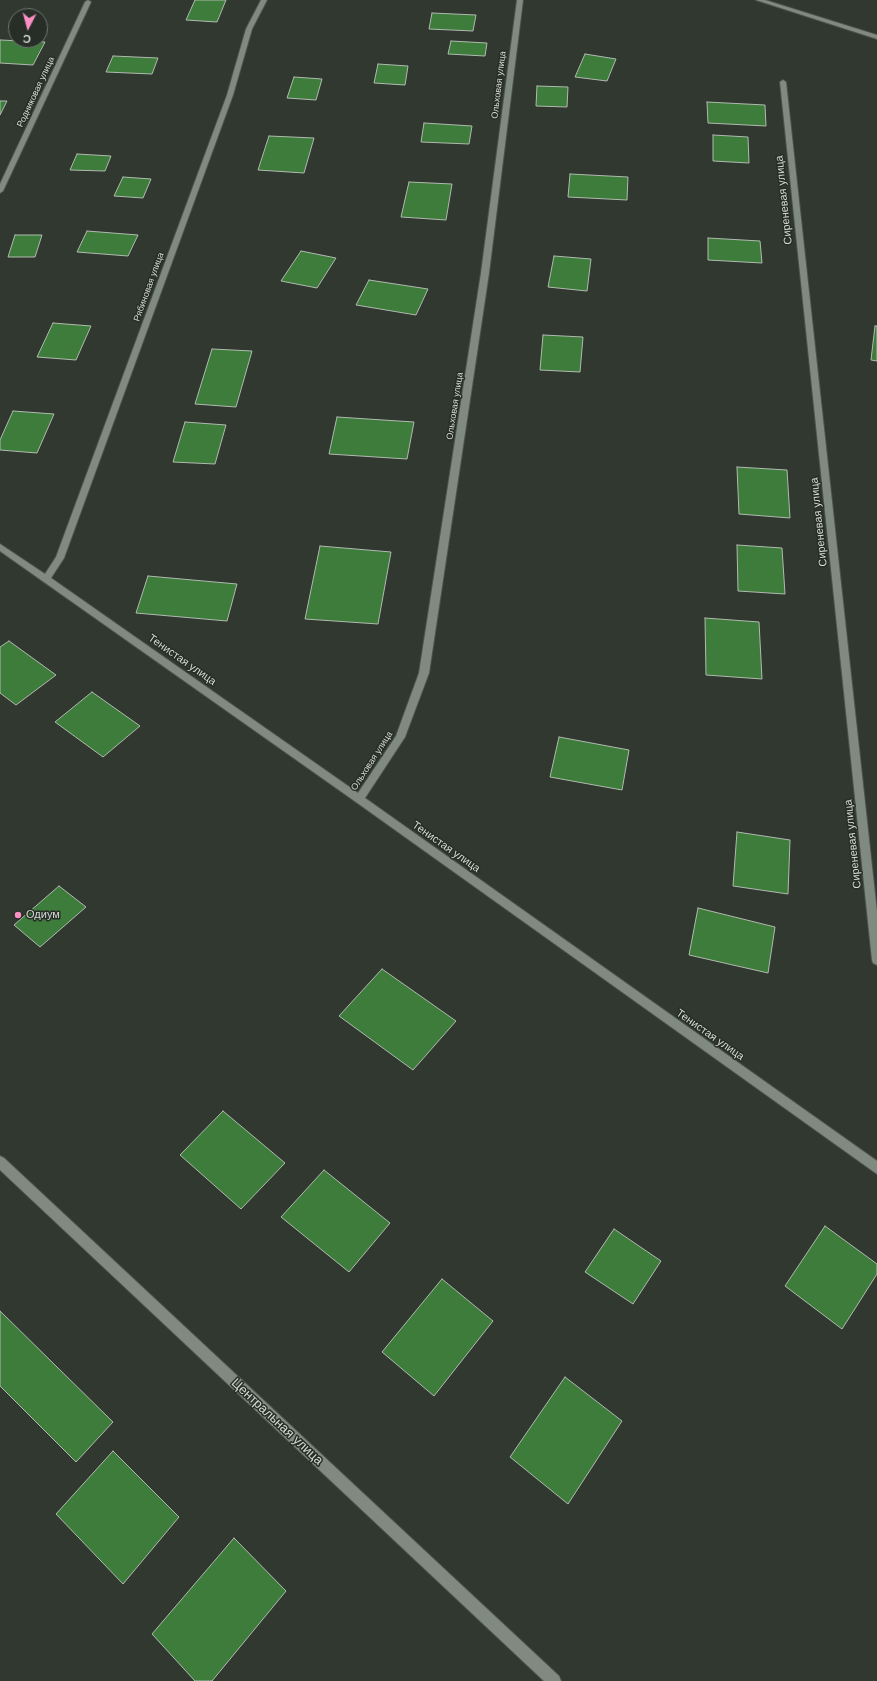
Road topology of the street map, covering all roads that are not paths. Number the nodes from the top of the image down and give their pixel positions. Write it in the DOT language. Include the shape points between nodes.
graph roads {
  1 [pos="264,0"];
  2 [pos="520,0"];
  3 [pos="759,0"];
  4 [pos="88,2"];
  5 [pos="877,37"];
  6 [pos="782,82"];
  7 [pos="0,191"];
  8 [pos="0,547"];
  9 [pos="46,579"];
  10 [pos="359,799"];
  11 [pos="877,960"];
  12 [pos="0,1162"];
  13 [pos="877,1168"];
  14 [pos="554,1681"];
  1 -- 9 [label="street, Рябиновая улица" via="249,30 230,95 60,558"];
  2 -- 10 [label="street, Ольховая улица" via="485,273 424,673 400,737"];
  3 -- 5 [label="street"];
  4 -- 7 [label="street, Родниковая улица"];
  6 -- 11 [label="street, Сиреневая улица"];
  8 -- 9 [label="street, Тенистая улица"];
  9 -- 10 [label="street, Тенистая улица"];
  10 -- 13 [label="street, Тенистая улица"];
  12 -- 14 [label="street, Центральная улица"];
}
